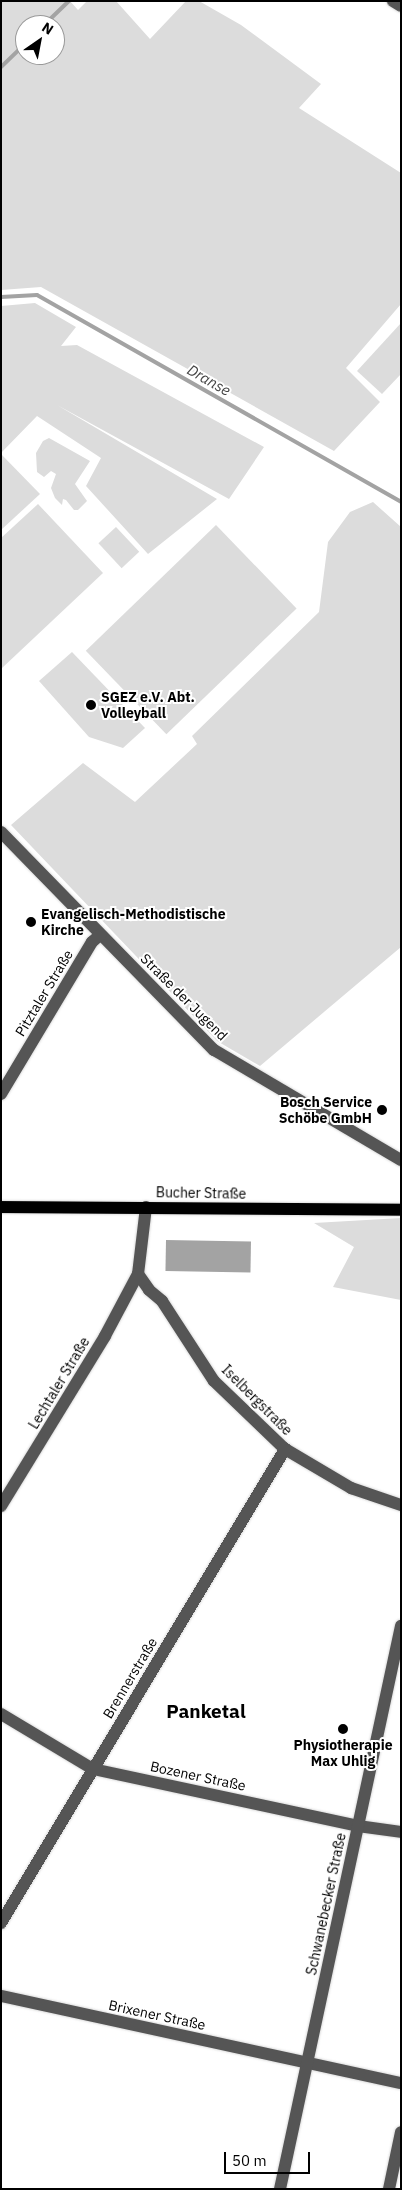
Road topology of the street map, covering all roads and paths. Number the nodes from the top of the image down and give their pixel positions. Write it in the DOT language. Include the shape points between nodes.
graph roads {
  1 [pos="393,1"];
  2 [pos="401,6"];
  3 [pos="1,832"];
  4 [pos="100,935"];
  5 [pos="1,1094"];
  6 [pos="401,1160"];
  7 [pos="1,1207"];
  8 [pos="146,1207"];
  9 [pos="401,1210"];
  10 [pos="138,1274"];
  11 [pos="285,1449"];
  12 [pos="401,1505"];
  13 [pos="1,1506"];
  14 [pos="401,1626"];
  15 [pos="1,1714"];
  16 [pos="93,1769"];
  17 [pos="358,1826"];
  18 [pos="401,1832"];
  19 [pos="1,1923"];
  20 [pos="1,1996"];
  21 [pos="307,2064"];
  22 [pos="401,2083"];
  23 [pos="401,2132"];
  24 [pos="280,2189"];
  25 [pos="389,2189"];
  1 -- 2 [label="street"];
  3 -- 4 [label="street, Straße der Jugend"];
  4 -- 5 [label="street, Pitztaler Straße" via="92,942"];
  4 -- 6 [label="street, Straße der Jugend" via="214,1050"];
  7 -- 8 [label="main road, Bucher Straße"];
  8 -- 9 [label="main road, Bucher Straße"];
  8 -- 10 [label="street"];
  10 -- 11 [label="street, Iselbergstraße" via="148,1290 162,1300 214,1380"];
  10 -- 13 [label="street, Lechtaler Straße" via="105,1336"];
  11 -- 12 [label="street, Iselbergstraße" via="351,1488"];
  11 -- 16 [label="street, Brennerstraße"];
  14 -- 17 [label="street, Schwanebecker Straße"];
  15 -- 16 [label="street, Bozener Straße"];
  16 -- 17 [label="street, Bozener Straße"];
  16 -- 19 [label="street, Brennerstraße"];
  17 -- 18 [label="street, Bozener Straße"];
  17 -- 21 [label="street, Schwanebecker Straße"];
  20 -- 21 [label="street, Brixener Straße"];
  21 -- 22 [label="street, Brixener Straße"];
  21 -- 24 [label="street, Schwanebecker Straße"];
  23 -- 25 [label="street"];
}
